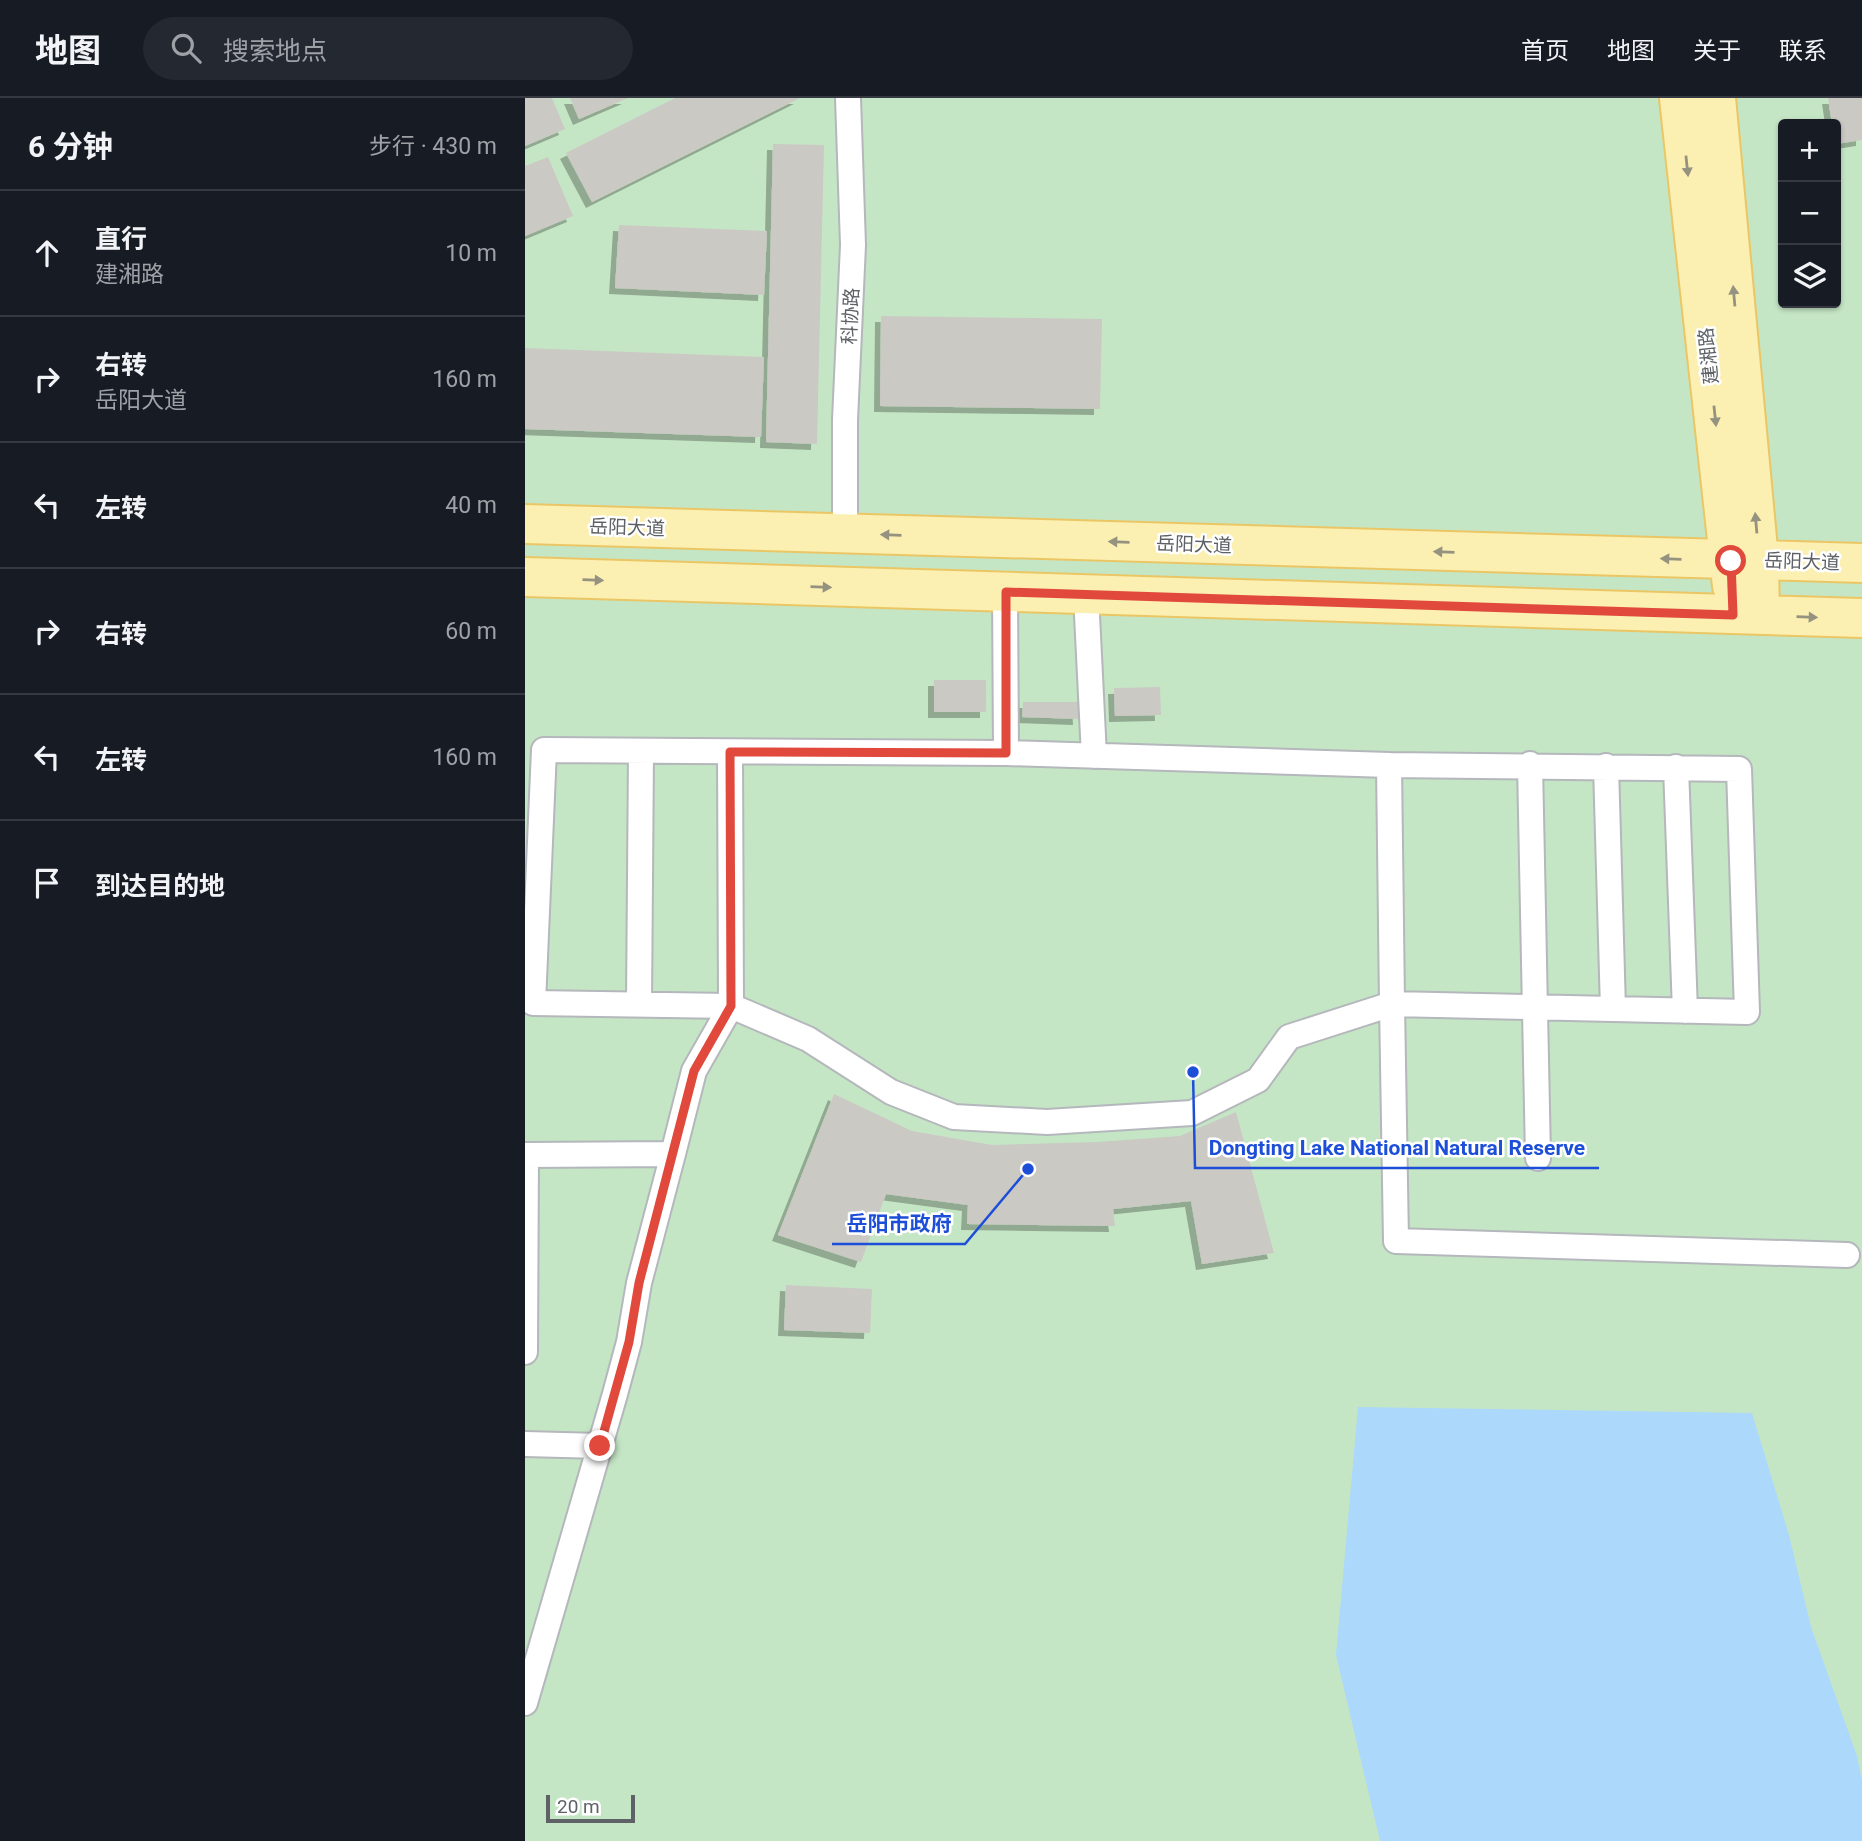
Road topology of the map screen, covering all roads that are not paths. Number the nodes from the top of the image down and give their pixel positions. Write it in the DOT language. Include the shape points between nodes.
graph roads {
  1 [pos="848,98"];
  2 [pos="1679,98"];
  3 [pos="1716,98"];
  4 [pos="525,524"];
  5 [pos="845,534"];
  6 [pos="1745,560"];
  7 [pos="1862,563"];
  8 [pos="525,578"];
  9 [pos="1006,592"];
  10 [pos="1086,595"];
  11 [pos="1747,615"];
  12 [pos="1862,618"];
  13 [pos="641,752"];
  14 [pos="730,752"];
  15 [pos="1006,753"];
  16 [pos="1094,756"];
  17 [pos="1531,764"];
  18 [pos="1389,765"];
  19 [pos="1606,766"];
  20 [pos="1676,767"];
  21 [pos="639,1004"];
  22 [pos="1392,1004"];
  23 [pos="731,1006"];
  24 [pos="1535,1007"];
  25 [pos="1613,1009"];
  26 [pos="1685,1011"];
  27 [pos="673,1154"];
  28 [pos="1538,1158"];
  29 [pos="1847,1255"];
  30 [pos="525,1352"];
  31 [pos="525,1444"];
  32 [pos="600,1446"];
  33 [pos="525,1703"];
  1 -- 5 [label="street, 科协路" via="853,245"];
  2 -- 6 [label="main road, 建湘路, one-way"];
  6 -- 3 [label="main road, 建湘路, one-way"];
  4 -- 5 [label="main road, 岳阳大道"];
  6 -- 5 [label="main road, 岳阳大道, one-way"];
  6 -- 7 [label="main road, 岳阳大道"];
  6 -- 11 [label="main road, 建湘路"];
  8 -- 9 [label="main road, one-way"];
  9 -- 10 [label="main road"];
  9 -- 15 [label="street"];
  10 -- 11 [label="main road"];
  10 -- 16 [label="street"];
  11 -- 12 [label="main road, one-way"];
  13 -- 14 [label="street"];
  13 -- 21 [label="street"];
  13 -- 21 [label="street" via="544,750 533,1003"];
  14 -- 15 [label="street"];
  14 -- 23 [label="street"];
  15 -- 16 [label="street"];
  16 -- 18 [label="street"];
  17 -- 18 [label="street"];
  17 -- 19 [label="street"];
  17 -- 24 [label="street"];
  18 -- 22 [label="street"];
  19 -- 20 [label="street"];
  19 -- 25 [label="street"];
  20 -- 26 [label="street"];
  20 -- 26 [label="street" via="1739,769 1747,1012"];
  21 -- 23 [label="street"];
  22 -- 23 [label="street" via="1289,1037 1258,1080 1192,1113 1047,1122 954,1116 891,1092 808,1039"];
  22 -- 24 [label="street"];
  22 -- 29 [label="street" via="1396,1241"];
  23 -- 27 [label="street" via="694,1071"];
  24 -- 25 [label="street"];
  24 -- 28 [label="street"];
  25 -- 26 [label="street"];
  27 -- 30 [label="street" via="526,1155"];
  27 -- 32 [label="street"];
  31 -- 32 [label="street"];
  32 -- 33 [label="street"];
}
